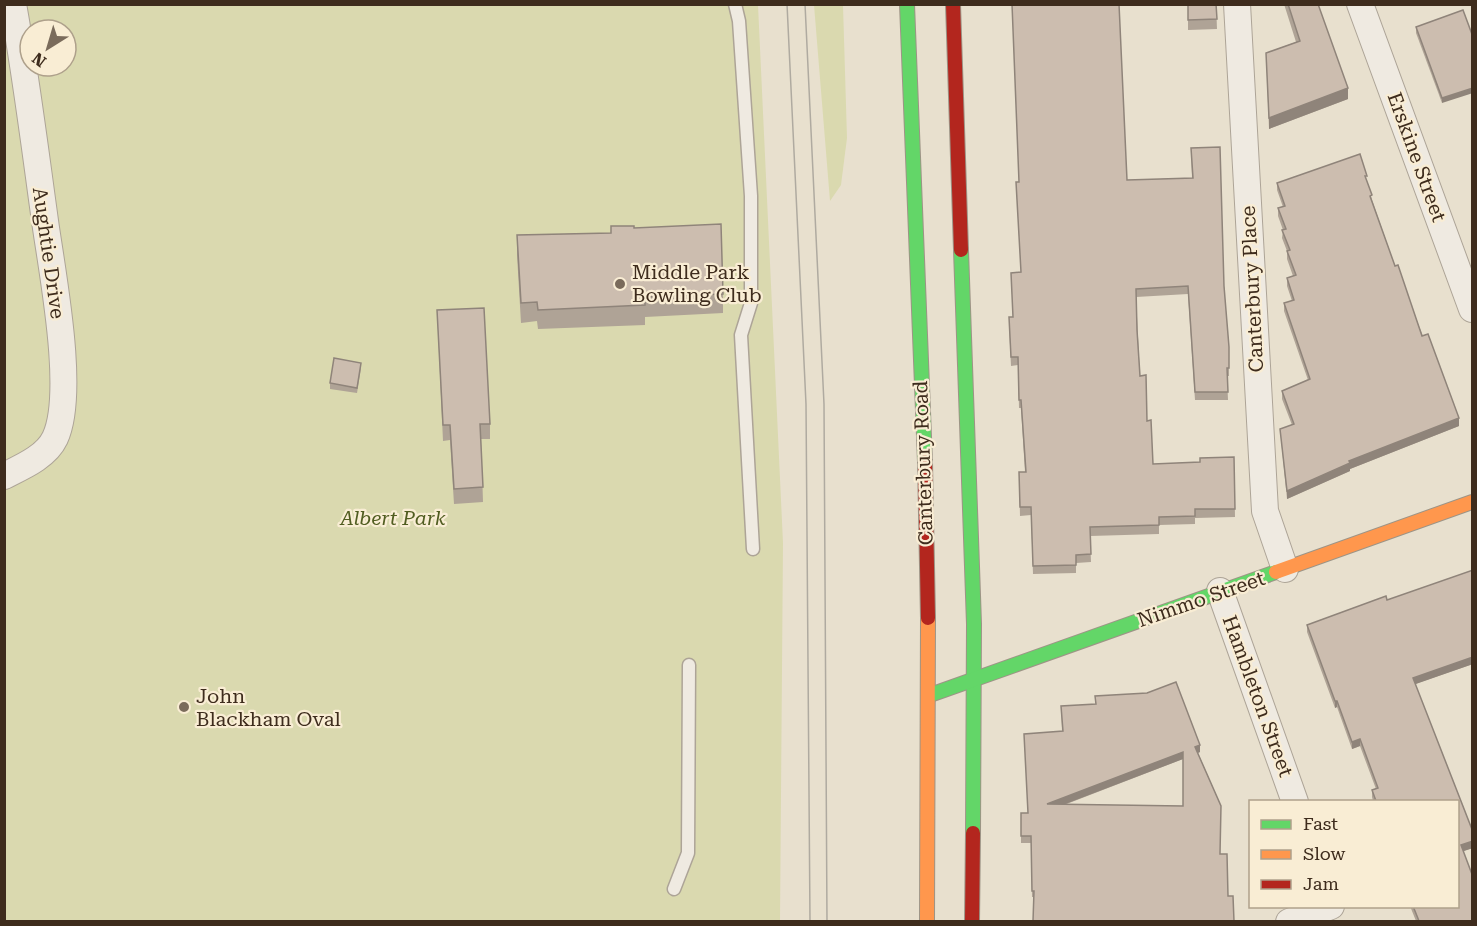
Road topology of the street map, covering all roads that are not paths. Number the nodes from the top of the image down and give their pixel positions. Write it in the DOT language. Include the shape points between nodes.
graph roads {
  1 [pos="14,4"];
  2 [pos="735,4"];
  3 [pos="907,4"];
  4 [pos="953,4"];
  5 [pos="1238,4"];
  6 [pos="1360,4"];
  7 [pos="1473,309"];
  8 [pos="4,476"];
  9 [pos="1473,502"];
  10 [pos="753,549"];
  11 [pos="1285,569"];
  12 [pos="1220,591"];
  13 [pos="689,665"];
  14 [pos="974,678"];
  15 [pos="930,695"];
  16 [pos="1295,800"];
  17 [pos="674,889"];
  18 [pos="1326,908"];
  19 [pos="927,921"];
  20 [pos="972,921"];
  21 [pos="1289,921"];
  1 -- 8 [label="street, Aughtie Drive" via="59,324 62,414 54,440 39,456"];
  2 -- 10 [label="lane" via="751,196 751,303 741,335"];
  3 -- 15 [label="main road, Canterbury Road"];
  4 -- 14 [label="main road"];
  5 -- 11 [label="street, Canterbury Place" via="1265,511"];
  6 -- 7 [label="street, Erskine Street"];
  9 -- 11 [label="main road, Nimmo Street"];
  11 -- 12 [label="main road, Nimmo Street"];
  12 -- 14 [label="main road, Nimmo Street"];
  12 -- 16 [label="street, Hambleton Street"];
  13 -- 17 [label="lane" via="688,853"];
  14 -- 15 [label="main road, Nimmo Street"];
  14 -- 20 [label="main road"];
  15 -- 19 [label="main road, Canterbury Road"];
  18 -- 21 [label="street"];
}
